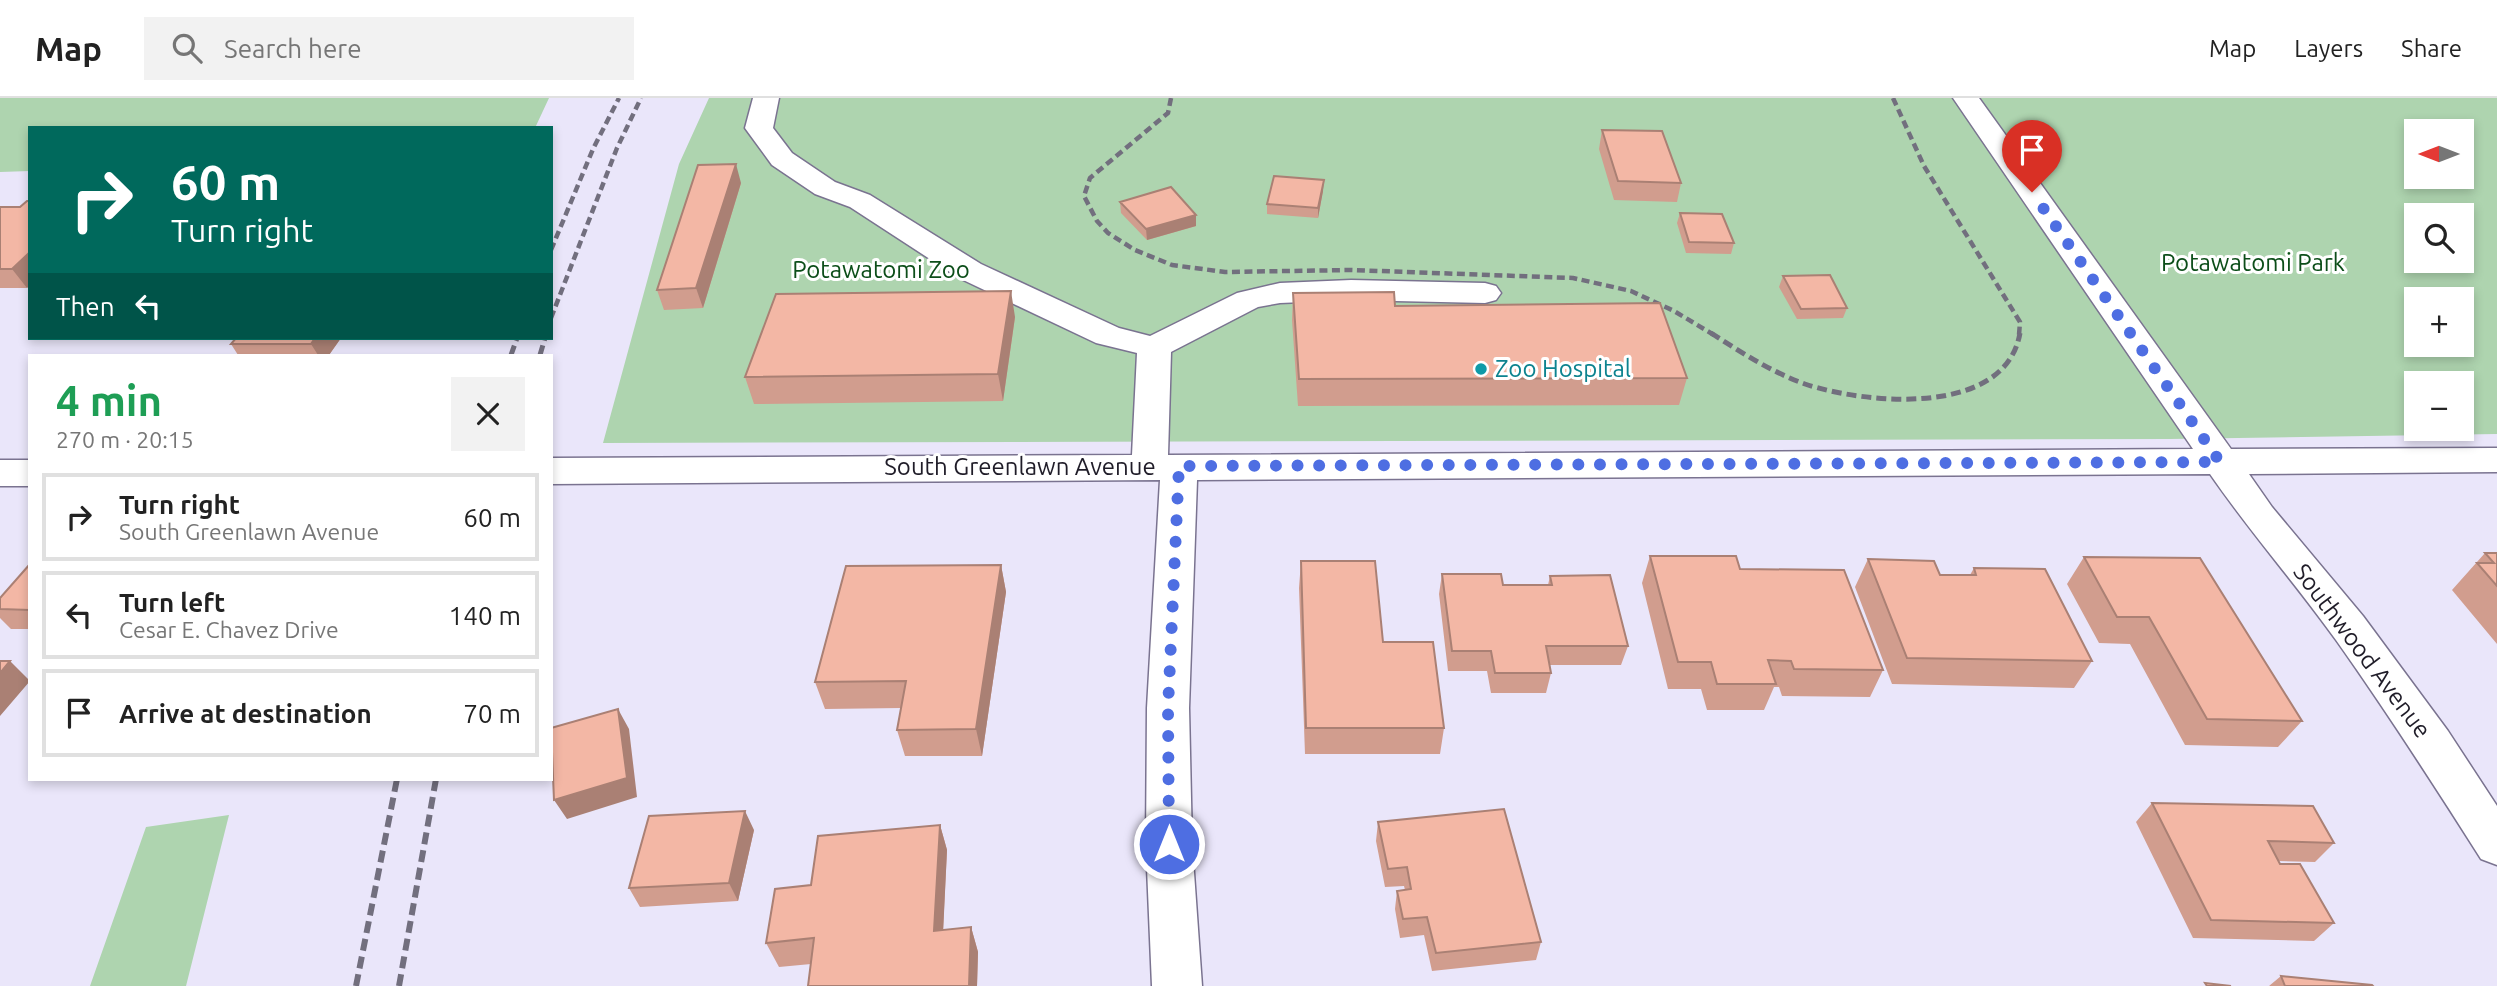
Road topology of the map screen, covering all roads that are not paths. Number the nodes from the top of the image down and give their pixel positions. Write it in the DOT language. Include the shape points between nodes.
graph roads {
  1 [pos="766,98"];
  2 [pos="1966,98"];
  3 [pos="1485,293"];
  4 [pos="1154,347"];
  5 [pos="2497,460"];
  6 [pos="2220,462"];
  7 [pos="1164,466"];
  8 [pos="553,471"];
  9 [pos="0,473"];
  10 [pos="28,473"];
  11 [pos="2497,845"];
  12 [pos="1177,986"];
  1 -- 4 [label="street" via="759,128 782,159 825,188 860,201 970,271 1108,336"];
  2 -- 6 [label="street, Southwood Avenue"];
  3 -- 4 [label="street" via="1280,293 1248,300"];
  4 -- 7 [label="street"];
  5 -- 6 [label="street, South Greenlawn Avenue"];
  6 -- 7 [label="street, South Greenlawn Avenue"];
  6 -- 11 [label="street, Southwood Avenue" via="2349,626"];
  7 -- 8 [label="street, South Greenlawn Avenue"];
  7 -- 12 [label="street" via="1169,844"];
  9 -- 10 [label="street"];
}
